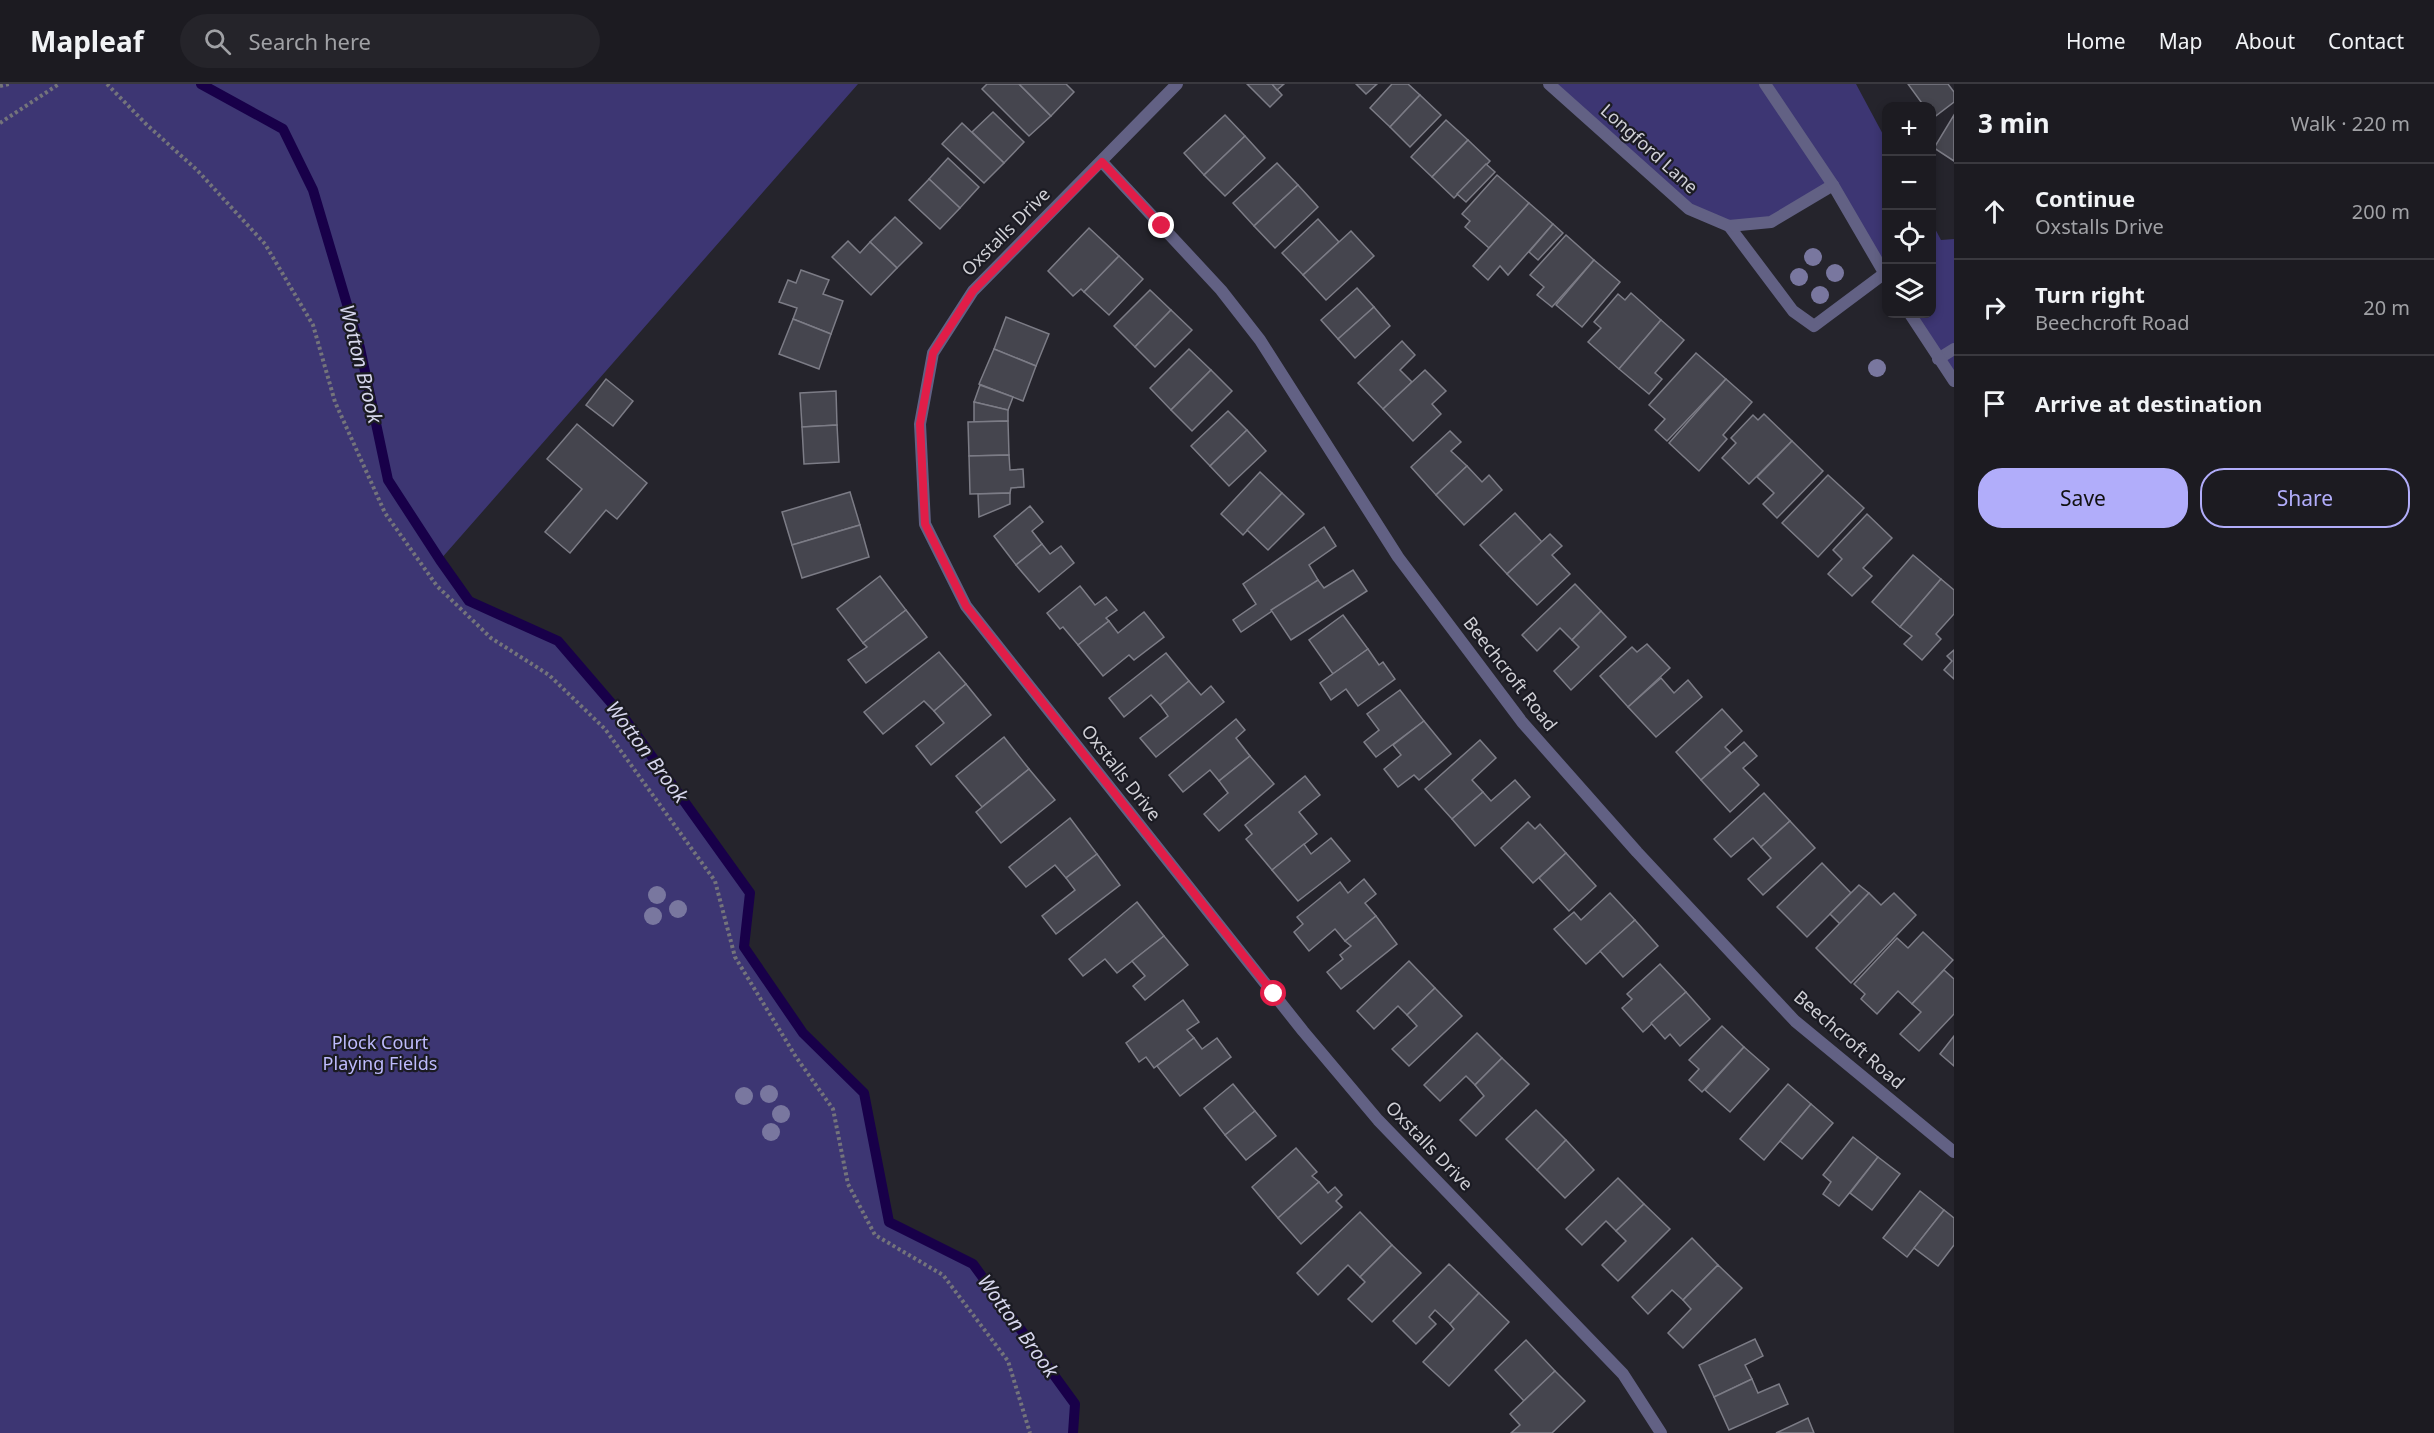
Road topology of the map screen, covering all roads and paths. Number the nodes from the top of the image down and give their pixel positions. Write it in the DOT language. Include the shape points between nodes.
graph roads {
  1 [pos="9,84"];
  2 [pos="59,84"];
  3 [pos="107,84"];
  4 [pos="1177,84"];
  5 [pos="1549,84"];
  6 [pos="1765,84"];
  7 [pos="0,86"];
  8 [pos="0,123"];
  9 [pos="1102,162"];
  10 [pos="1833,185"];
  11 [pos="1729,226"];
  12 [pos="1882,267"];
  13 [pos="1882,277"];
  14 [pos="1912,318"];
  15 [pos="1954,349"];
  16 [pos="1938,359"];
  17 [pos="1954,381"];
  18 [pos="1954,1152"];
  19 [pos="1030,1433"];
  20 [pos="1661,1433"];
  1 -- 7 [label="path"];
  2 -- 8 [label="path"];
  3 -- 19 [label="path" via="197,170 265,244 313,325 335,402 385,513 437,586 491,638 549,675 605,729 715,881 735,957 833,1109 848,1184 875,1235 943,1275 1008,1360"];
  4 -- 9 [label="street, Oxstalls Drive"];
  5 -- 11 [label="street, Longford Lane" via="1689,209"];
  6 -- 10 [label="street"];
  9 -- 18 [label="street, Beechcroft Road" via="1221,290 1260,340 1398,557 1522,722 1795,1021"];
  9 -- 20 [label="street, Oxstalls Drive" via="973,291 933,353 920,424 925,524 966,606 1303,1031 1378,1120 1623,1374"];
  10 -- 11 [label="street, Longford Lane" via="1772,222"];
  10 -- 12 [label="street"];
  11 -- 13 [label="street" via="1793,311 1814,326"];
  14 -- 16 [label="street"];
  15 -- 16 [label="street"];
  16 -- 17 [label="street"];
}
